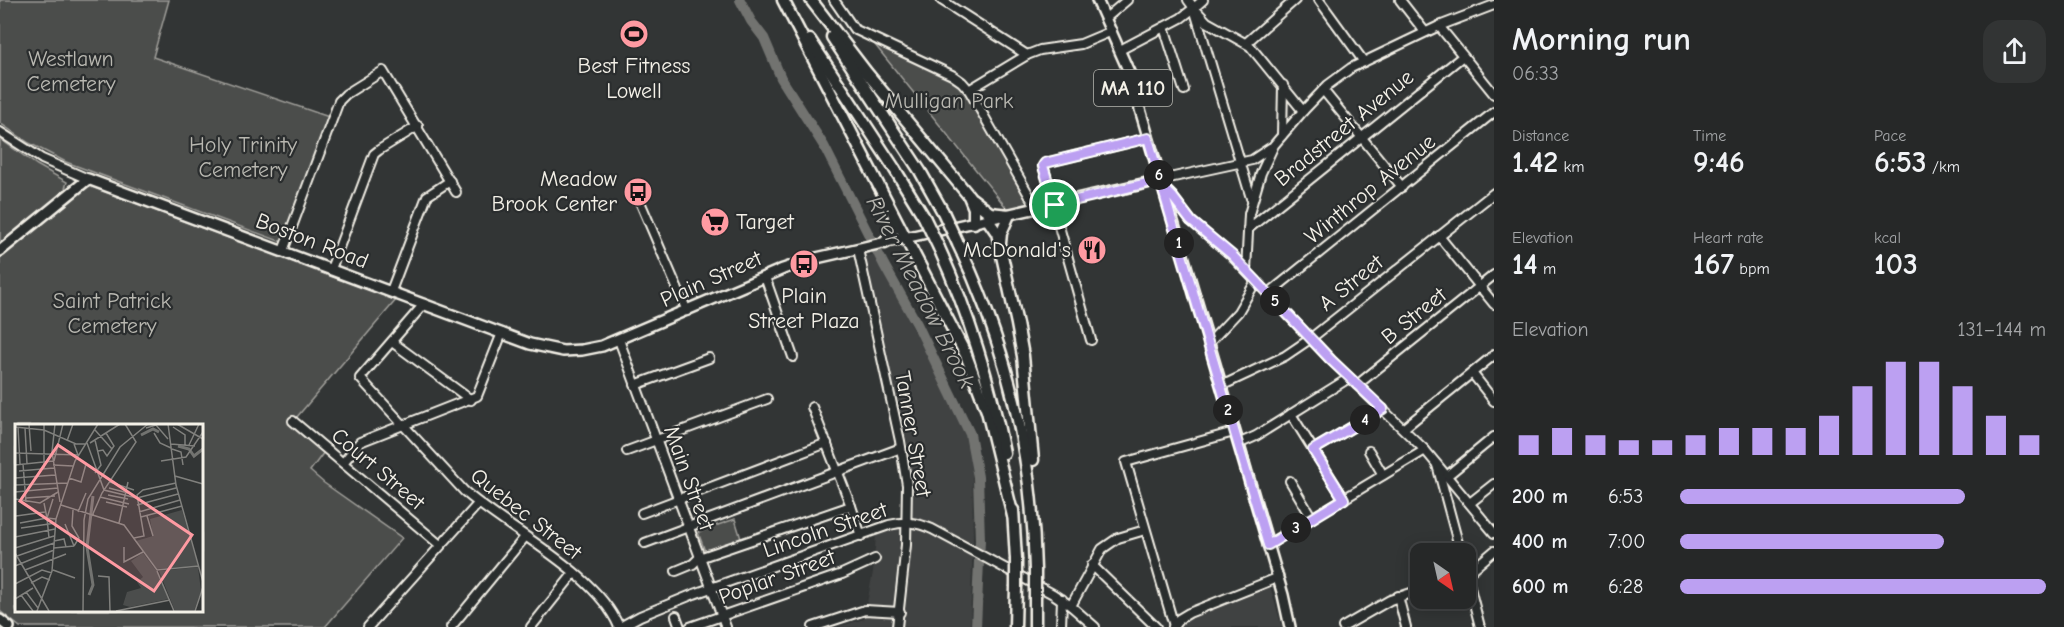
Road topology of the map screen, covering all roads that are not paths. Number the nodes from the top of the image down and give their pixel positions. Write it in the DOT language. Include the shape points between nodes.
graph roads {
  1 [pos="783,0"];
  2 [pos="809,0"];
  3 [pos="834,0"];
  4 [pos="941,0"];
  5 [pos="1097,0"];
  6 [pos="1126,0"];
  7 [pos="1188,0"];
  8 [pos="1203,0"];
  9 [pos="1295,0"];
  10 [pos="1319,0"];
  11 [pos="1400,0"];
  12 [pos="1482,0"];
  13 [pos="1491,6"];
  14 [pos="1194,8"];
  15 [pos="1106,18"];
  16 [pos="1439,26"];
  17 [pos="1164,27"];
  18 [pos="1112,31"];
  19 [pos="1425,32"];
  20 [pos="1246,43"];
  21 [pos="1120,50"];
  22 [pos="1027,55"];
  23 [pos="1463,56"];
  24 [pos="1364,62"];
  25 [pos="1283,86"];
  26 [pos="969,90"];
  27 [pos="1184,90"];
  28 [pos="1323,90"];
  29 [pos="1494,94"];
  30 [pos="1303,111"];
  31 [pos="1494,112"];
  32 [pos="418,126"];
  33 [pos="0,132"];
  34 [pos="1282,135"];
  35 [pos="1361,137"];
  36 [pos="1148,138"];
  37 [pos="1274,145"];
  38 [pos="1240,163"];
  39 [pos="88,179"];
  40 [pos="450,181"];
  41 [pos="1161,183"];
  42 [pos="1402,187"];
  43 [pos="634,190"];
  44 [pos="456,192"];
  45 [pos="1494,193"];
  46 [pos="969,196"];
  47 [pos="1252,200"];
  48 [pos="1054,205"];
  49 [pos="1037,209"];
  50 [pos="1009,215"];
  51 [pos="894,216"];
  52 [pos="988,220"];
  53 [pos="974,223"];
  54 [pos="1248,228"];
  55 [pos="1439,236"];
  56 [pos="907,238"];
  57 [pos="885,243"];
  58 [pos="1000,246"];
  59 [pos="862,248"];
  60 [pos="0,251"];
  61 [pos="283,251"];
  62 [pos="331,269"];
  63 [pos="1246,270"];
  64 [pos="1494,275"];
  65 [pos="765,277"];
  66 [pos="1256,281"];
  67 [pos="1480,286"];
  68 [pos="391,291"];
  69 [pos="1268,294"];
  70 [pos="424,304"];
  71 [pos="1494,304"];
  72 [pos="687,311"];
  73 [pos="502,333"];
  74 [pos="1310,339"];
  75 [pos="619,340"];
  76 [pos="1091,340"];
  77 [pos="392,342"];
  78 [pos="1209,344"];
  79 [pos="1494,355"];
  80 [pos="793,357"];
  81 [pos="709,358"];
  82 [pos="1472,373"];
  83 [pos="1349,378"];
  84 [pos="635,385"];
  85 [pos="1357,385"];
  86 [pos="1221,386"];
  87 [pos="767,399"];
  88 [pos="471,400"];
  89 [pos="1494,401"];
  90 [pos="812,407"];
  91 [pos="1383,409"];
  92 [pos="1291,414"];
  93 [pos="293,421"];
  94 [pos="403,425"];
  95 [pos="1404,428"];
  96 [pos="1234,432"];
  97 [pos="1494,437"];
  98 [pos="656,440"];
  99 [pos="827,443"];
  100 [pos="1238,444"];
  101 [pos="901,448"];
  102 [pos="1313,450"];
  103 [pos="1425,450"];
  104 [pos="627,451"];
  105 [pos="1369,451"];
  106 [pos="342,462"];
  107 [pos="1436,462"];
  108 [pos="838,471"];
  109 [pos="1383,475"];
  110 [pos="1448,475"];
  111 [pos="1290,482"];
  112 [pos="1494,484"];
  113 [pos="1344,499"];
  114 [pos="677,501"];
  115 [pos="1470,503"];
  116 [pos="478,504"];
  117 [pos="851,506"];
  118 [pos="642,513"];
  119 [pos="1013,516"];
  120 [pos="1312,518"];
  121 [pos="907,522"];
  122 [pos="688,528"];
  123 [pos="1145,530"];
  124 [pos="1494,533"];
  125 [pos="861,536"];
  126 [pos="525,537"];
  127 [pos="1034,538"];
  128 [pos="645,543"];
  129 [pos="1458,543"];
  130 [pos="440,545"];
  131 [pos="1268,545"];
  132 [pos="1494,551"];
  133 [pos="699,558"];
  134 [pos="875,559"];
  135 [pos="1092,565"];
  136 [pos="1476,566"];
  137 [pos="676,571"];
  138 [pos="574,573"];
  139 [pos="1277,578"];
  140 [pos="711,588"];
  141 [pos="1410,593"];
  142 [pos="1398,596"];
  143 [pos="1062,599"];
  144 [pos="1071,606"];
  145 [pos="1475,609"];
  146 [pos="900,612"];
  147 [pos="676,616"];
  148 [pos="722,616"];
  149 [pos="0,620"];
  150 [pos="1174,626"];
  151 [pos="9,627"];
  152 [pos="368,627"];
  153 [pos="451,627"];
  154 [pos="531,627"];
  155 [pos="620,627"];
  156 [pos="680,627"];
  157 [pos="690,627"];
  158 [pos="726,627"];
  159 [pos="813,627"];
  160 [pos="897,627"];
  161 [pos="1015,627"];
  162 [pos="1035,627"];
  163 [pos="1061,627"];
  164 [pos="1095,627"];
  165 [pos="1156,627"];
  166 [pos="1290,627"];
  167 [pos="1342,627"];
  168 [pos="1406,627"];
  169 [pos="1480,627"];
  1 -- 51 [label="highway"];
  1 -- 119 [label="highway, bridge" via="894,168 939,248 967,314 984,368 999,425"];
  2 -- 46 [label="highway"];
  2 -- 127 [label="highway, bridge" via="943,212 988,315 1014,401 1028,472"];
  3 -- 26 [label="street" via="854,29 952,75"];
  4 -- 22 [label="street"];
  5 -- 15 [label="main road, MA 110"];
  6 -- 15 [label="street"];
  7 -- 14 [label="street"];
  8 -- 14 [label="street"];
  9 -- 20 [label="street"];
  10 -- 24 [label="street"];
  11 -- 19 [label="street"];
  12 -- 13 [label="street"];
  13 -- 16 [label="street"];
  14 -- 17 [label="street"];
  14 -- 20 [label="street" via="1208,22"];
  14 -- 38 [label="street"];
  15 -- 18 [label="main road, MA 110"];
  16 -- 19 [label="street"];
  16 -- 23 [label="street"];
  17 -- 21 [label="street"];
  17 -- 27 [label="street"];
  18 -- 21 [label="main road, MA 110"];
  18 -- 22 [label="street" via="1081,44"];
  19 -- 24 [label="street"];
  20 -- 25 [label="street"];
  21 -- 36 [label="main road, MA 110"];
  22 -- 26 [label="street"];
  23 -- 29 [label="street"];
  23 -- 35 [label="street, Bradstreet Avenue"];
  24 -- 28 [label="street"];
  25 -- 30 [label="street"];
  25 -- 34 [label="street"];
  26 -- 49 [label="street"];
  28 -- 30 [label="street"];
  28 -- 35 [label="street"];
  30 -- 34 [label="street"];
  31 -- 42 [label="street, Winthrop Avenue"];
  32 -- 40 [label="street"];
  32 -- 61 [label="street" via="383,71 346,94 339,101"];
  32 -- 62 [label="street" via="374,154"];
  33 -- 39 [label="street, Boston Road" via="42,159"];
  34 -- 37 [label="street"];
  35 -- 42 [label="street"];
  35 -- 54 [label="street, Bradstreet Avenue"];
  36 -- 41 [label="main road, MA 110"];
  36 -- 48 [label="street" via="1045,163"];
  37 -- 38 [label="street, Plain Street" via="1258,157"];
  37 -- 47 [label="street"];
  38 -- 41 [label="street, Plain Street"];
  38 -- 47 [label="street"];
  39 -- 60 [label="main road"];
  39 -- 61 [label="main road, Boston Road"];
  40 -- 44 [label="street"];
  40 -- 68 [label="street" via="427,196"];
  41 -- 48 [label="main road, Plain Street"];
  41 -- 63 [label="street" via="1191,221"];
  41 -- 78 [label="main road, MA 110"];
  42 -- 69 [label="street, Winthrop Avenue"];
  43 -- 72 [label="street"];
  45 -- 55 [label="street, A Street"];
  46 -- 50 [label="highway" via="990,213"];
  46 -- 53 [label="highway"];
  47 -- 54 [label="street"];
  48 -- 49 [label="main road, Plain Street"];
  48 -- 76 [label="street"];
  49 -- 50 [label="main road, Plain Street"];
  50 -- 52 [label="main road, Plain Street"];
  50 -- 58 [label="highway"];
  51 -- 56 [label="highway"];
  51 -- 57 [label="highway" via="895,226"];
  52 -- 53 [label="main road, Plain Street"];
  52 -- 58 [label="highway" via="995,228"];
  53 -- 56 [label="main road, Plain Street"];
  54 -- 63 [label="street"];
  55 -- 67 [label="street"];
  55 -- 74 [label="street, A Street"];
  56 -- 57 [label="main road, Plain Street"];
  56 -- 119 [label="highway" via="977,382"];
  57 -- 59 [label="main road, Plain Street"];
  58 -- 127 [label="highway" via="1023,356 1036,500"];
  59 -- 65 [label="main road, Plain Street" via="796,264"];
  59 -- 101 [label="street, Tanner Street"];
  61 -- 62 [label="main road, Boston Road"];
  62 -- 68 [label="main road, Boston Road"];
  63 -- 66 [label="street"];
  64 -- 67 [label="street, B Street"];
  65 -- 72 [label="main road, Plain Street"];
  65 -- 80 [label="street"];
  66 -- 69 [label="street"];
  66 -- 78 [label="street" via="1238,312"];
  67 -- 71 [label="street"];
  67 -- 85 [label="street, B Street"];
  68 -- 70 [label="main road, Boston Road"];
  69 -- 74 [label="street"];
  70 -- 73 [label="main road, Boston Road"];
  70 -- 77 [label="street"];
  72 -- 75 [label="main road, Plain Street"];
  73 -- 75 [label="main road, Boston Road" via="562,351"];
  73 -- 88 [label="street" via="479,394"];
  74 -- 83 [label="street"];
  74 -- 86 [label="street, A Street" via="1285,356"];
  75 -- 84 [label="street, Main Street"];
  77 -- 88 [label="street"];
  77 -- 94 [label="street, Quebec Street" via="360,378"];
  78 -- 86 [label="main road, MA 110"];
  79 -- 82 [label="street"];
  81 -- 84 [label="street"];
  82 -- 89 [label="street"];
  82 -- 95 [label="street"];
  83 -- 85 [label="street"];
  83 -- 92 [label="street"];
  84 -- 98 [label="street, Main Street"];
  85 -- 91 [label="street"];
  86 -- 96 [label="main road, MA 110"];
  87 -- 98 [label="street"];
  88 -- 94 [label="street"];
  90 -- 99 [label="street"];
  91 -- 95 [label="street"];
  91 -- 102 [label="street"];
  92 -- 100 [label="street"];
  92 -- 102 [label="street"];
  93 -- 106 [label="street, Court Street"];
  94 -- 106 [label="street" via="360,442"];
  94 -- 116 [label="street, Quebec Street"];
  95 -- 103 [label="street"];
  96 -- 100 [label="main road, MA 110"];
  96 -- 123 [label="street" via="1126,462"];
  97 -- 110 [label="street"];
  98 -- 104 [label="street"];
  98 -- 114 [label="street, Main Street"];
  99 -- 108 [label="street"];
  99 -- 114 [label="street"];
  100 -- 131 [label="main road, MA 110"];
  101 -- 108 [label="street"];
  101 -- 121 [label="street, Tanner Street"];
  102 -- 113 [label="street"];
  103 -- 107 [label="street"];
  103 -- 109 [label="street"];
  105 -- 109 [label="street"];
  106 -- 130 [label="street, Court Street"];
  107 -- 110 [label="street"];
  107 -- 129 [label="street"];
  108 -- 117 [label="street"];
  108 -- 122 [label="street"];
  109 -- 113 [label="street"];
  110 -- 115 [label="street"];
  111 -- 120 [label="street"];
  112 -- 115 [label="street"];
  113 -- 120 [label="street"];
  114 -- 118 [label="street"];
  114 -- 122 [label="street, Main Street"];
  115 -- 124 [label="street"];
  116 -- 126 [label="street, Quebec Street"];
  116 -- 130 [label="street"];
  117 -- 125 [label="street"];
  117 -- 133 [label="street"];
  119 -- 161 [label="highway, bridge"];
  120 -- 131 [label="street"];
  121 -- 125 [label="street, Lincoln Street"];
  121 -- 143 [label="street, Lincoln Street" via="932,529"];
  121 -- 146 [label="street, Tanner Street"];
  122 -- 128 [label="street"];
  122 -- 133 [label="street, Main Street"];
  123 -- 135 [label="street" via="1106,545"];
  123 -- 150 [label="street"];
  125 -- 140 [label="street, Lincoln Street"];
  126 -- 138 [label="street, Quebec Street"];
  126 -- 153 [label="street"];
  127 -- 162 [label="highway, bridge"];
  130 -- 152 [label="street"];
  131 -- 139 [label="main road, MA 110"];
  132 -- 136 [label="street"];
  133 -- 137 [label="street"];
  133 -- 140 [label="street, Main Street"];
  134 -- 148 [label="street, Poplar Street"];
  135 -- 144 [label="street"];
  135 -- 165 [label="street"];
  138 -- 154 [label="street"];
  138 -- 155 [label="street, Quebec Street"];
  139 -- 150 [label="street" via="1190,613"];
  139 -- 166 [label="main road, MA 110"];
  140 -- 148 [label="street, Main Street"];
  140 -- 155 [label="street, Lincoln Street"];
  141 -- 142 [label="street"];
  142 -- 167 [label="street"];
  142 -- 168 [label="street"];
  143 -- 144 [label="street, Lincoln Street"];
  143 -- 163 [label="street"];
  144 -- 164 [label="street, Lincoln Street"];
  145 -- 169 [label="street"];
  146 -- 159 [label="street" via="866,610"];
  146 -- 160 [label="street, Tanner Street"];
  147 -- 156 [label="street"];
  148 -- 157 [label="street, Poplar Street"];
  148 -- 158 [label="street, Main Street"];
  149 -- 151 [label="main road"];
}
